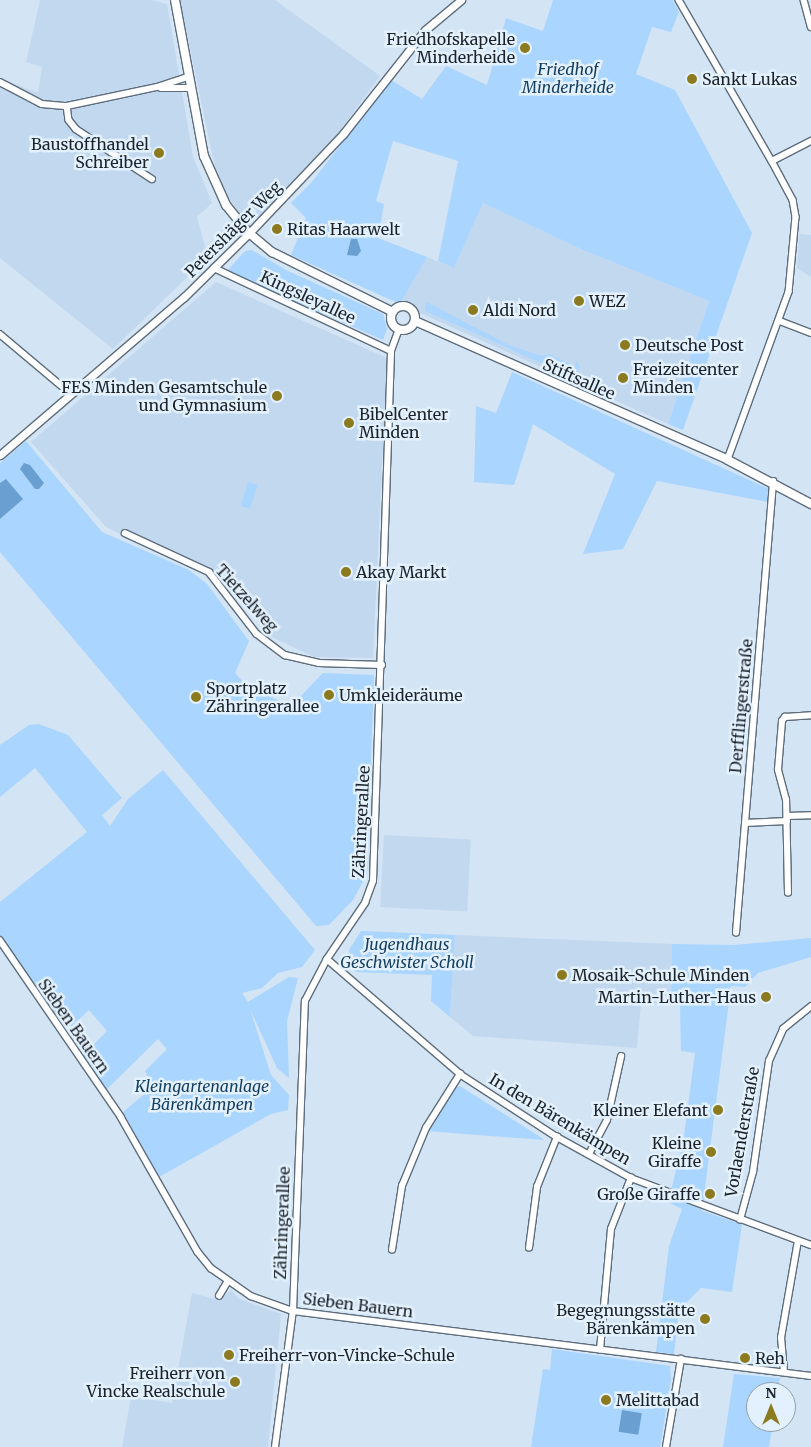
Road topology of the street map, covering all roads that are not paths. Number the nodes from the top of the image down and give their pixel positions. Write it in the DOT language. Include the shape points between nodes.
graph roads {
  1 [pos="175,0"];
  2 [pos="460,0"];
  3 [pos="679,0"];
  4 [pos="804,0"];
  5 [pos="811,27"];
  6 [pos="188,77"];
  7 [pos="0,82"];
  8 [pos="156,87"];
  9 [pos="191,88"];
  10 [pos="67,106"];
  11 [pos="811,142"];
  12 [pos="772,162"];
  13 [pos="152,179"];
  14 [pos="249,233"];
  15 [pos="214,268"];
  16 [pos="393,312"];
  17 [pos="415,321"];
  18 [pos="780,321"];
  19 [pos="399,329"];
  20 [pos="811,332"];
  21 [pos="0,334"];
  22 [pos="391,351"];
  23 [pos="70,393"];
  24 [pos="0,455"];
  25 [pos="728,460"];
  26 [pos="773,482"];
  27 [pos="811,504"];
  28 [pos="125,533"];
  29 [pos="382,664"];
  30 [pos="811,715"];
  31 [pos="811,815"];
  32 [pos="787,818"];
  33 [pos="745,823"];
  34 [pos="788,893"];
  35 [pos="736,933"];
  36 [pos="0,940"];
  37 [pos="327,959"];
  38 [pos="811,1006"];
  39 [pos="621,1058"];
  40 [pos="460,1074"];
  41 [pos="557,1137"];
  42 [pos="589,1154"];
  43 [pos="631,1178"];
  44 [pos="740,1220"];
  45 [pos="798,1241"];
  46 [pos="811,1245"];
  47 [pos="529,1248"];
  48 [pos="392,1250"];
  49 [pos="228,1281"];
  50 [pos="219,1296"];
  51 [pos="293,1311"];
  52 [pos="600,1350"];
  53 [pos="681,1360"];
  54 [pos="784,1372"];
  55 [pos="811,1376"];
  56 [pos="275,1447"];
  57 [pos="666,1447"];
  1 -- 6 [label="main road"];
  2 -- 14 [label="street, Petershäger Weg" via="425,30 338,140"];
  3 -- 12 [label="street"];
  4 -- 5 [label="street"];
  6 -- 8 [label="street"];
  6 -- 9 [label="main road"];
  7 -- 10 [label="street" via="42,104"];
  8 -- 9 [label="street"];
  8 -- 10 [label="street"];
  9 -- 14 [label="main road" via="206,165 226,205"];
  10 -- 13 [label="street" via="69,120 76,129"];
  11 -- 12 [label="street"];
  12 -- 18 [label="street" via="793,200 796,217 791,279"];
  14 -- 15 [label="street, Petershäger Weg"];
  14 -- 16 [label="main road" via="295,265"];
  15 -- 22 [label="street, Kingsleyallee"];
  15 -- 23 [label="street, Petershäger Weg"];
  16 -- 17 [label="main road" via="398,307 409,308"];
  16 -- 19 [label="main road" via="392,322"];
  17 -- 19 [label="main road" via="409,329"];
  17 -- 25 [label="main road, Stiftsallee"];
  18 -- 20 [label="street"];
  18 -- 25 [label="street"];
  19 -- 22 [label="street, Zähringerallee"];
  21 -- 23 [label="street"];
  22 -- 29 [label="street, Zähringerallee"];
  23 -- 24 [label="street, Petershäger Weg"];
  25 -- 26 [label="main road, Stiftsallee"];
  26 -- 27 [label="main road, Stiftsallee"];
  26 -- 33 [label="street, Derfflingerstraße"];
  28 -- 29 [label="street, Tietzelweg" via="209,572 257,634 285,655 319,663"];
  29 -- 37 [label="street, Zähringerallee" via="373,881 365,904"];
  30 -- 32 [label="street" via="785,717 782,721 778,770"];
  31 -- 32 [label="street"];
  32 -- 33 [label="street"];
  32 -- 34 [label="street"];
  33 -- 35 [label="street, Derfflingerstraße"];
  36 -- 49 [label="street, Sieben Bauern" via="121,1117 198,1252"];
  37 -- 40 [label="street, In den Bärenkämpen"];
  37 -- 51 [label="street, Zähringerallee" via="310,987 302,1019"];
  38 -- 44 [label="street, Vorlaenderstraße" via="783,1029 769,1061 753,1172"];
  39 -- 42 [label="street" via="607,1120"];
  40 -- 41 [label="street, In den Bärenkämpen"];
  40 -- 48 [label="street" via="426,1128 402,1186"];
  41 -- 42 [label="street, In den Bärenkämpen"];
  41 -- 47 [label="street" via="536,1186"];
  42 -- 43 [label="street, In den Bärenkämpen"];
  43 -- 44 [label="street, In den Bärenkämpen"];
  43 -- 52 [label="street" via="611,1229"];
  44 -- 45 [label="street, In den Bärenkämpen"];
  45 -- 46 [label="street, In den Bärenkämpen"];
  45 -- 54 [label="street" via="782,1338"];
  49 -- 50 [label="street"];
  49 -- 51 [label="street, Sieben Bauern" via="251,1296"];
  51 -- 52 [label="street, Sieben Bauern"];
  51 -- 56 [label="street, Zähringerallee"];
  52 -- 53 [label="street, Sieben Bauern"];
  53 -- 54 [label="street, Sieben Bauern"];
  53 -- 57 [label="street"];
  54 -- 55 [label="street, Sieben Bauern"];
}
